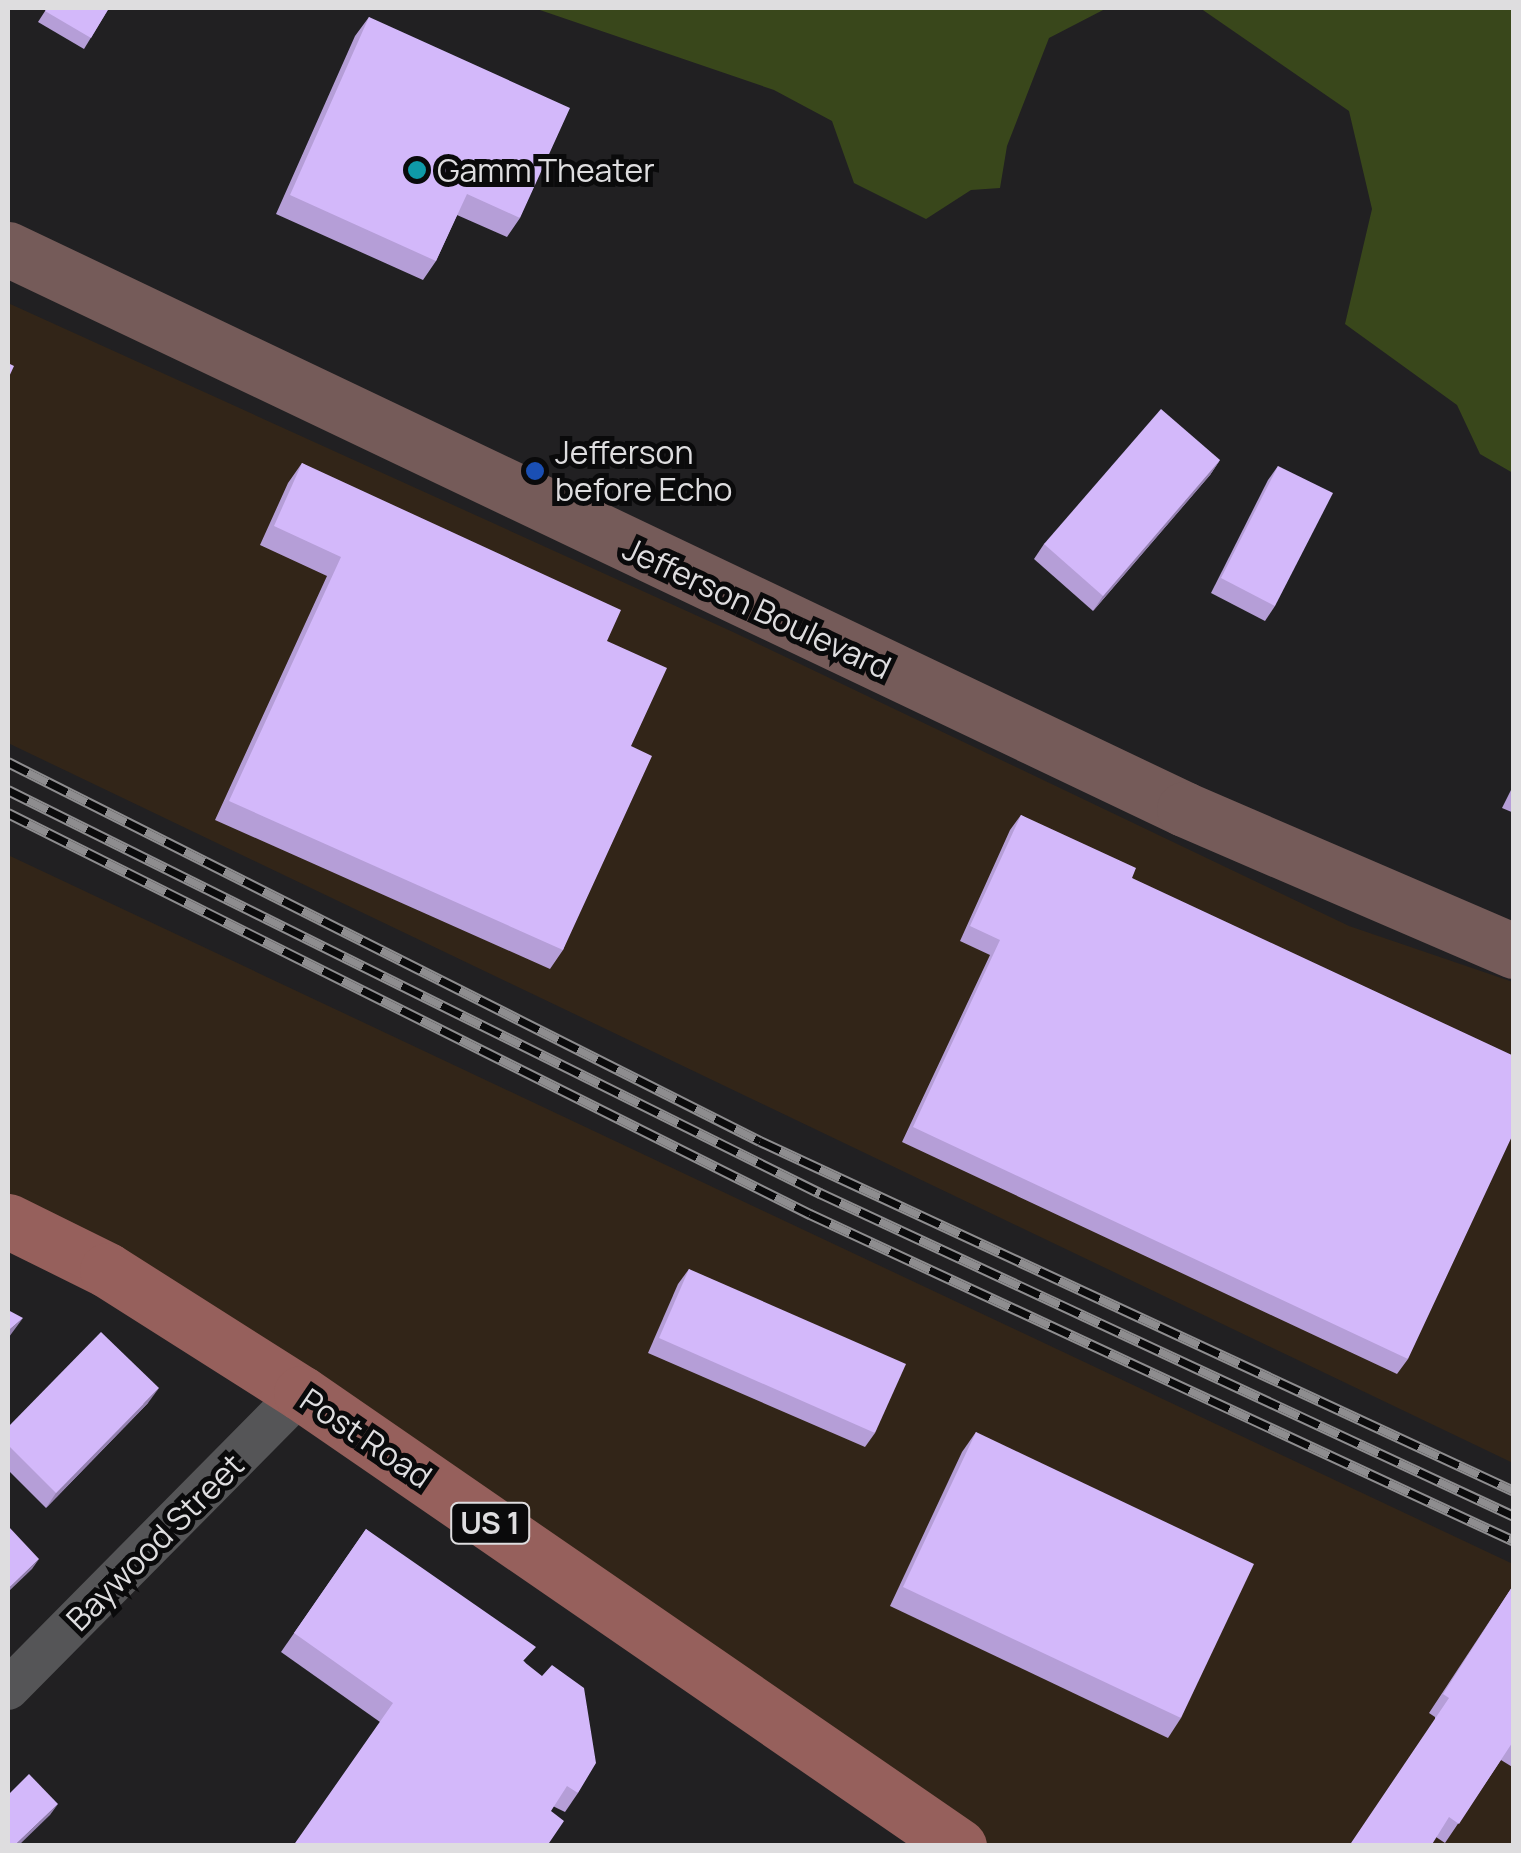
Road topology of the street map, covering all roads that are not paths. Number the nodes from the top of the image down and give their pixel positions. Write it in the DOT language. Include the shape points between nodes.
graph roads {
  1 [pos="8,249"];
  2 [pos="1514,950"];
  3 [pos="8,1222"];
  4 [pos="301,1393"];
  5 [pos="8,1688"];
  6 [pos="959,1846"];
  1 -- 2 [label="main road, Jefferson Boulevard" via="1167,801"];
  3 -- 4 [label="main road, Post Road / US 1" via="108,1270"];
  4 -- 5 [label="street, Baywood Street"];
  4 -- 6 [label="main road, Post Road / US 1"];
}
